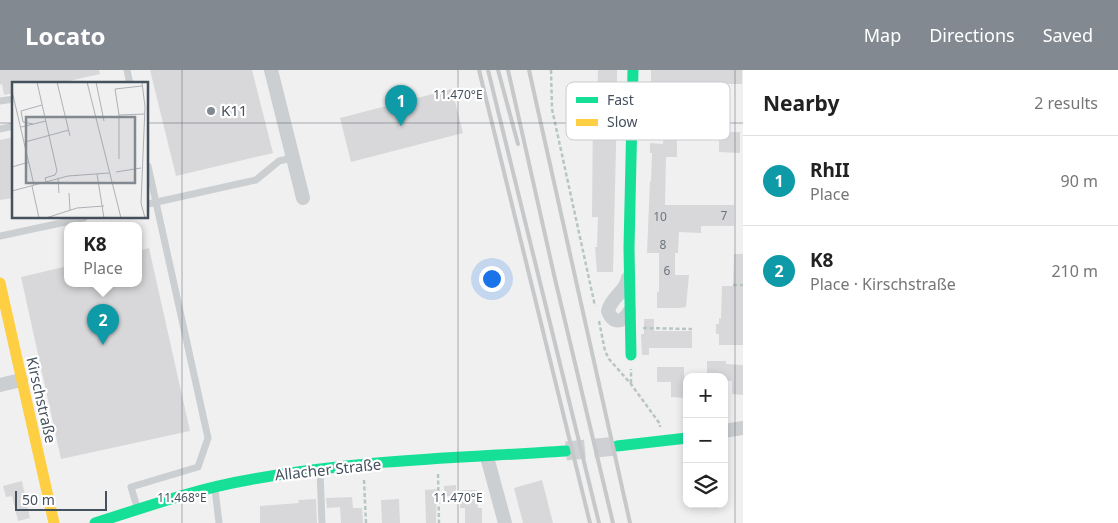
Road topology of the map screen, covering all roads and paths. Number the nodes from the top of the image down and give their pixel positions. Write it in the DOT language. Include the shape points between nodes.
graph roads {
  1 [pos="271,70"];
  2 [pos="551,70"];
  3 [pos="632,140"];
  4 [pos="292,158"];
  5 [pos="149,178"];
  6 [pos="303,198"];
  7 [pos="151,203"];
  8 [pos="79,219"];
  9 [pos="64,222"];
  10 [pos="65,222"];
  11 [pos="0,236"];
  12 [pos="629,272"];
  13 [pos="0,283"];
  14 [pos="732,285"];
  15 [pos="743,285"];
  16 [pos="629,312"];
  17 [pos="637,328"];
  18 [pos="692,329"];
  19 [pos="631,355"];
  20 [pos="21,380"];
  21 [pos="0,385"];
  22 [pos="743,428"];
  23 [pos="728,430"];
  24 [pos="683,439"];
  25 [pos="663,442"];
  26 [pos="617,446"];
  27 [pos="566,451"];
  28 [pos="487,457"];
  29 [pos="438,460"];
  30 [pos="363,465"];
  31 [pos="320,469"];
  32 [pos="215,486"];
  33 [pos="138,510"];
  34 [pos="54,523"];
  35 [pos="95,523"];
  36 [pos="219,523"];
  37 [pos="322,523"];
  38 [pos="366,523"];
  39 [pos="439,523"];
  40 [pos="505,523"];
  1 -- 4 [label="street"];
  2 -- 25 [label="path" via="552,109 605,351 660,424"];
  3 -- 12 [label="street"];
  4 -- 6 [label="street"];
  4 -- 7 [label="lane" via="279,161 256,180"];
  5 -- 7 [label="lane"];
  7 -- 33 [label="lane" via="208,438 198,467 131,487"];
  8 -- 10 [label="lane"];
  9 -- 11 [label="lane"];
  12 -- 16 [label="street"];
  12 -- 16 [label="street" via="624,290 612,300 608,311 610,316 620,321"];
  13 -- 20 [label="street, Kirschstraße"];
  14 -- 15 [label="path"];
  16 -- 19 [label="street"];
  17 -- 18 [label="path"];
  20 -- 21 [label="street"];
  20 -- 34 [label="street, Kirschstraße"];
  22 -- 23 [label="street"];
  24 -- 25 [label="street"];
  25 -- 26 [label="street"];
  27 -- 28 [label="street, Allacher Straße"];
  28 -- 29 [label="street, Allacher Straße"];
  28 -- 40 [label="street"];
  29 -- 30 [label="street, Allacher Straße"];
  29 -- 39 [label="path"];
  30 -- 31 [label="street, Allacher Straße"];
  30 -- 38 [label="path"];
  31 -- 32 [label="street, Allacher Straße"];
  31 -- 37 [label="lane"];
  32 -- 33 [label="street, Allacher Straße"];
  32 -- 36 [label="lane"];
  33 -- 35 [label="street, Allacher Straße"];
}
